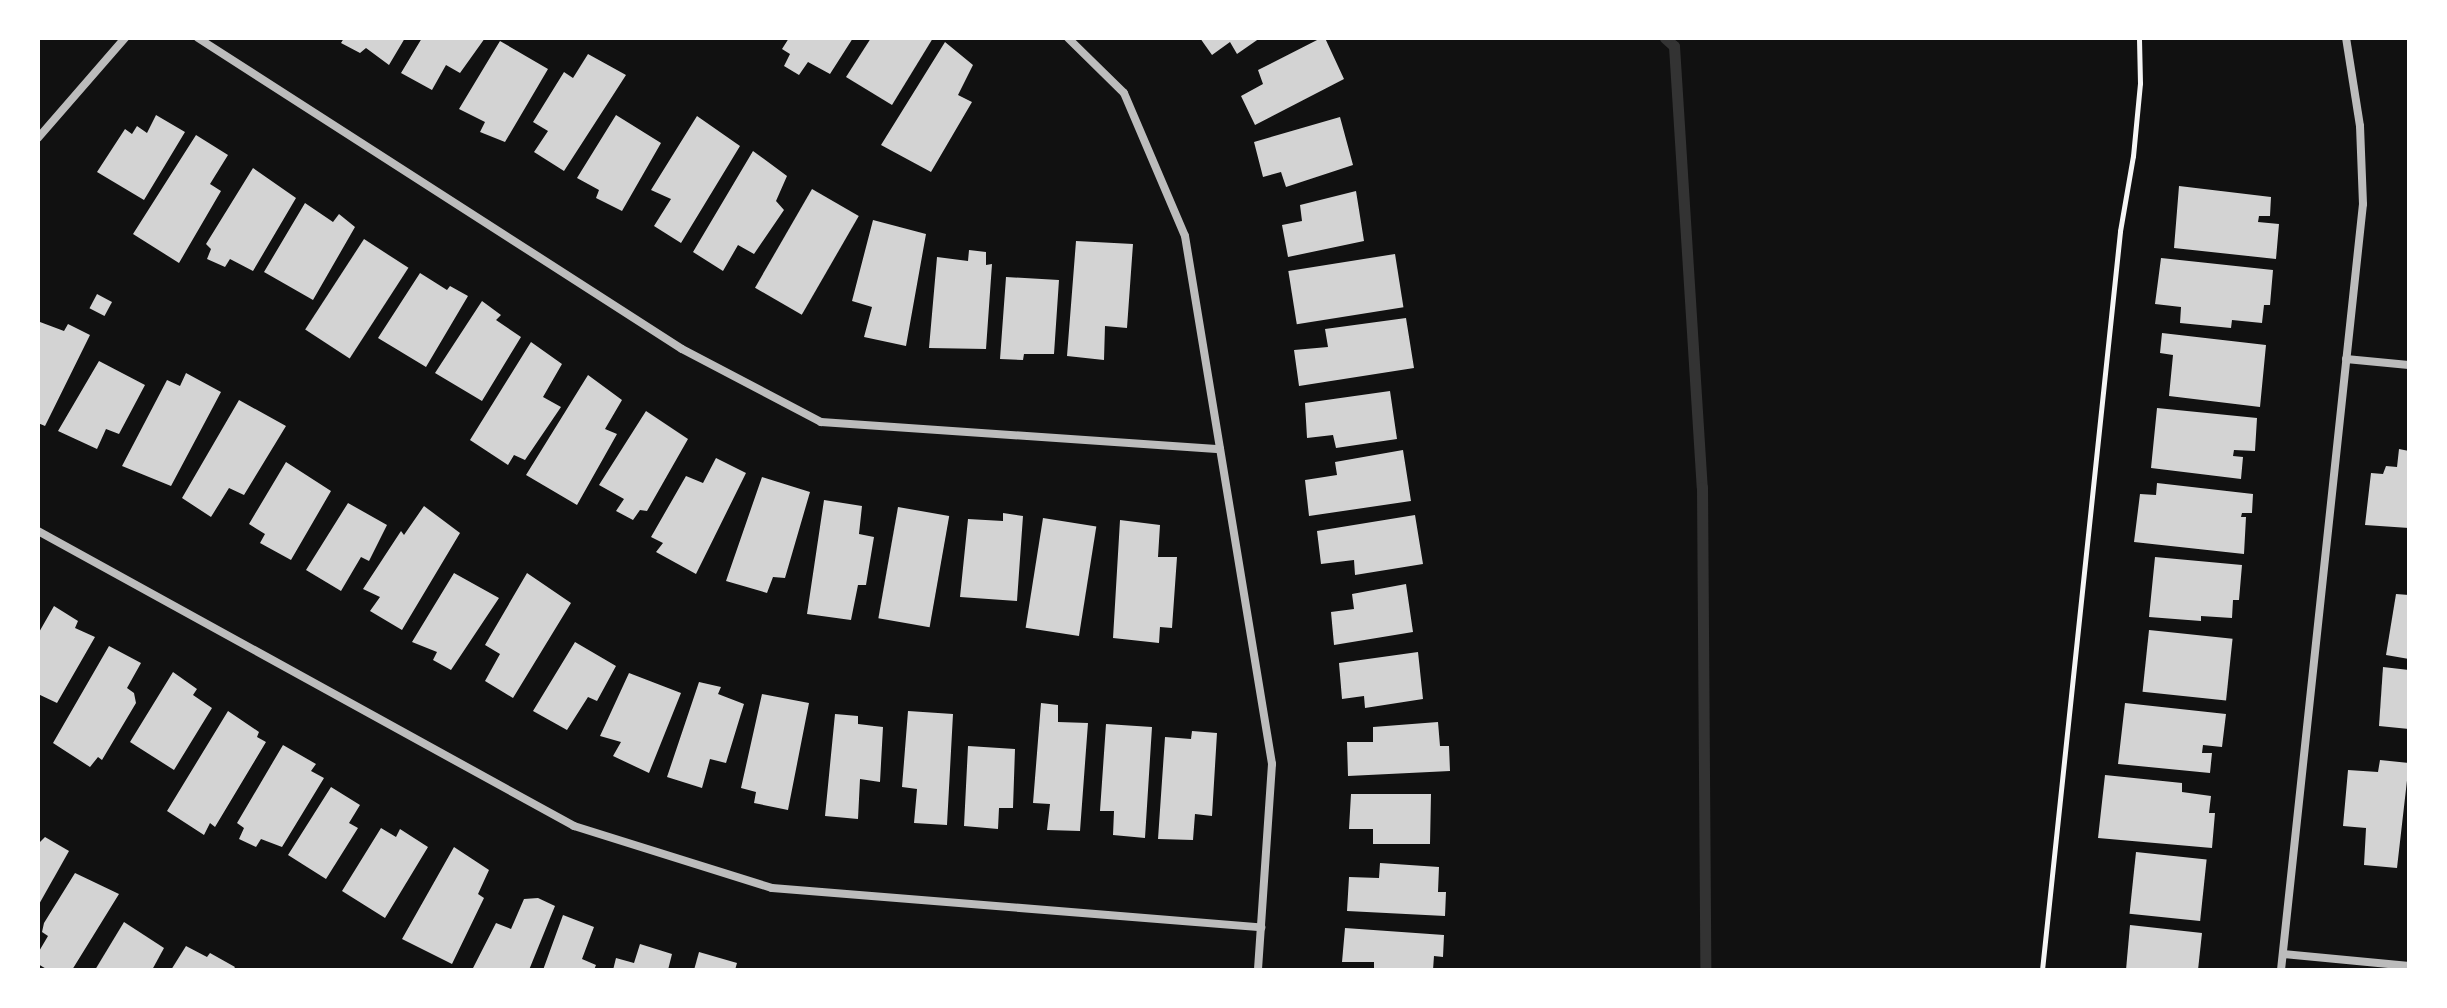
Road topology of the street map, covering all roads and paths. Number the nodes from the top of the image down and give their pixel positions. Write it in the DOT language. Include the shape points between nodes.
graph roads {
  1 [pos="125,38"];
  2 [pos="198,38"];
  3 [pos="1068,38"];
  4 [pos="2139,38"];
  5 [pos="2346,38"];
  6 [pos="38,138"];
  7 [pos="2346,359"];
  8 [pos="2409,365"];
  9 [pos="1220,449"];
  10 [pos="38,531"];
  11 [pos="1261,927"];
  12 [pos="2283,954"];
  13 [pos="2409,966"];
  14 [pos="1258,970"];
  15 [pos="2042,970"];
  16 [pos="2281,970"];
  1 -- 6 [label="street"];
  2 -- 9 [label="street" via="682,349 821,422"];
  3 -- 9 [label="street" via="1124,93 1185,236"];
  4 -- 15 [label="path" via="2133,156 2120,231"];
  5 -- 7 [label="street" via="2360,126 2363,204"];
  7 -- 8 [label="street"];
  7 -- 12 [label="street"];
  9 -- 11 [label="street" via="1272,764"];
  10 -- 11 [label="street" via="574,826 772,888"];
  11 -- 14 [label="street"];
  12 -- 13 [label="street"];
  12 -- 16 [label="street"];
}
